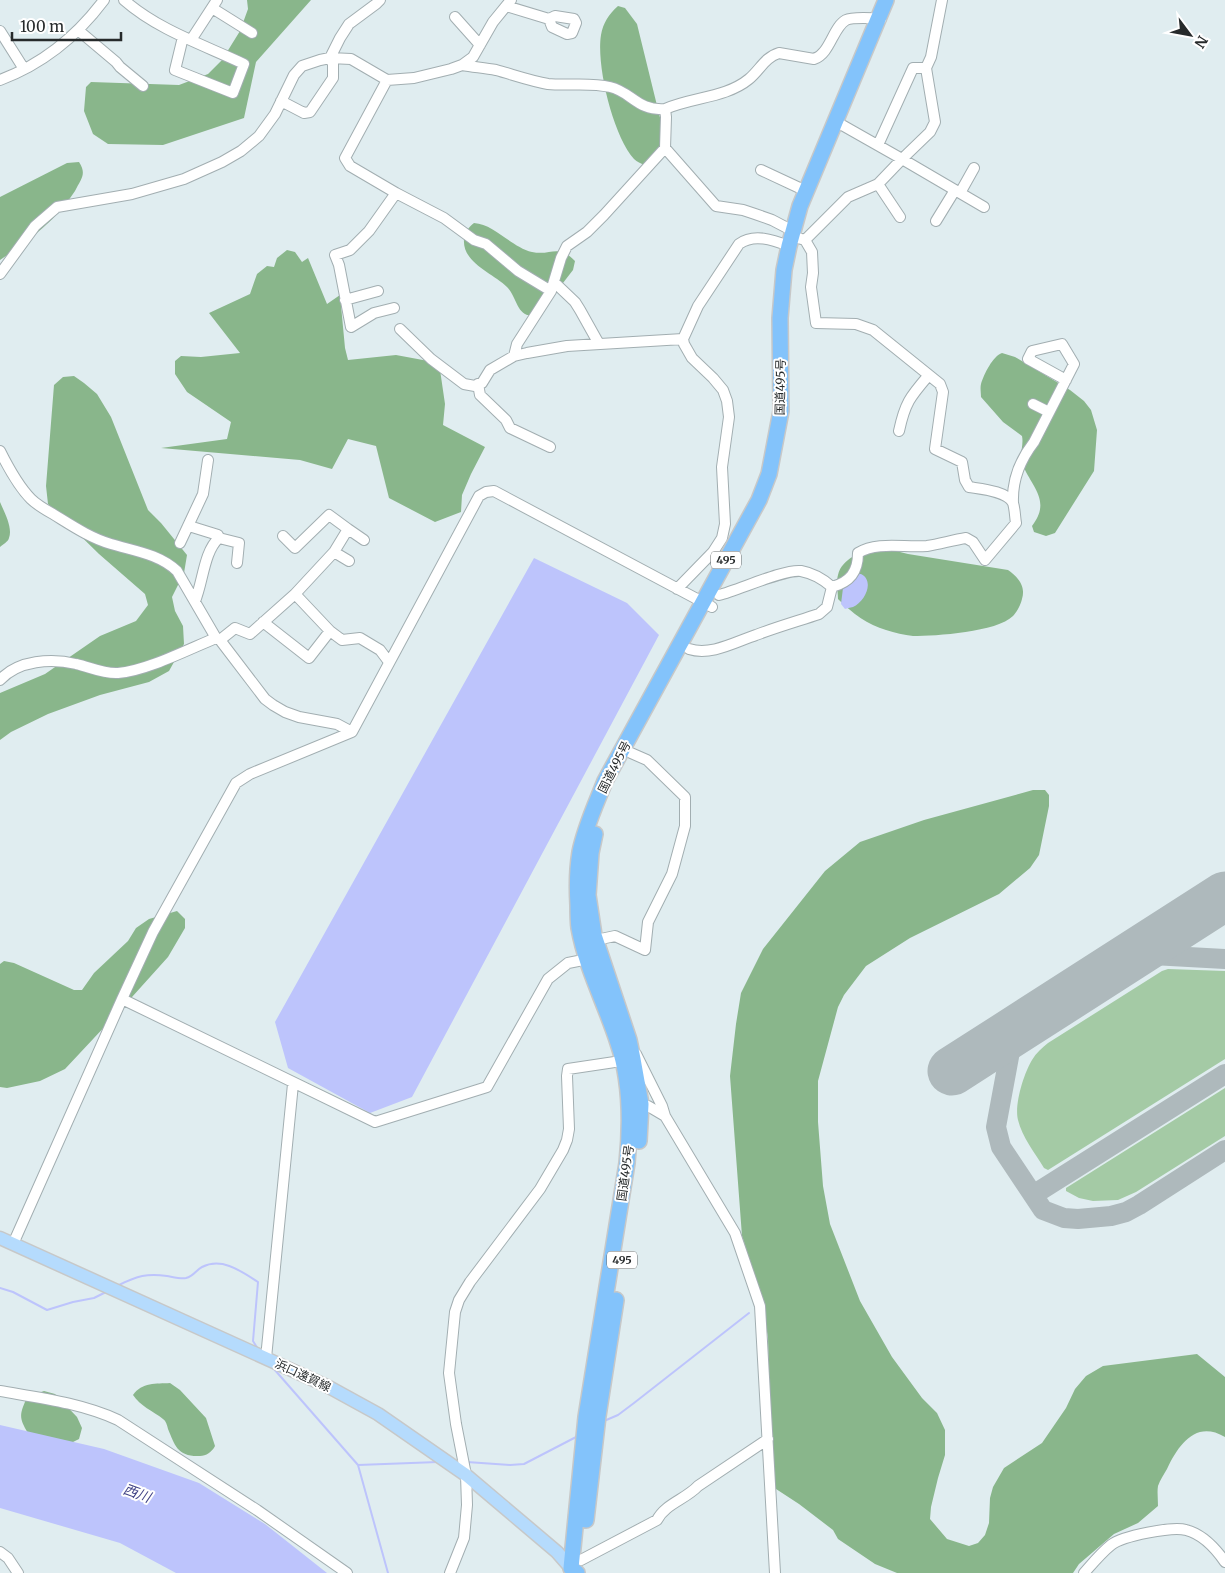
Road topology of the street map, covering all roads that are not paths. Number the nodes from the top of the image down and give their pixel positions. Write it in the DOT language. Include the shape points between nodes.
graph roads {
  1 [pos="104,0"];
  2 [pos="124,0"];
  3 [pos="380,0"];
  4 [pos="886,0"];
  5 [pos="894,0"];
  6 [pos="942,0"];
  7 [pos="509,3"];
  8 [pos="214,4"];
  9 [pos="455,17"];
  10 [pos="549,19"];
  11 [pos="882,19"];
  12 [pos="78,30"];
  13 [pos="0,31"];
  14 [pos="252,33"];
  15 [pos="187,38"];
  16 [pos="480,45"];
  17 [pos="330,58"];
  18 [pos="462,65"];
  19 [pos="926,68"];
  20 [pos="24,69"];
  21 [pos="0,80"];
  22 [pos="387,80"];
  23 [pos="143,86"];
  24 [pos="281,101"];
  25 [pos="665,110"];
  26 [pos="842,125"];
  27 [pos="878,145"];
  28 [pos="665,148"];
  29 [pos="902,159"];
  30 [pos="974,168"];
  31 [pos="761,170"];
  32 [pos="878,184"];
  33 [pos="806,191"];
  34 [pos="957,191"];
  35 [pos="396,193"];
  36 [pos="984,207"];
  37 [pos="900,217"];
  38 [pos="936,221"];
  39 [pos="796,239"];
  40 [pos="0,272"];
  41 [pos="553,286"];
  42 [pos="378,291"];
  43 [pos="346,300"];
  44 [pos="394,308"];
  45 [pos="400,329"];
  46 [pos="683,339"];
  47 [pos="599,344"];
  48 [pos="514,356"];
  49 [pos="928,376"];
  50 [pos="1066,380"];
  51 [pos="478,384"];
  52 [pos="1034,404"];
  53 [pos="1050,412"];
  54 [pos="899,431"];
  55 [pos="550,447"];
  56 [pos="0,450"];
  57 [pos="208,460"];
  58 [pos="1013,503"];
  59 [pos="189,526"];
  60 [pos="348,529"];
  61 [pos="283,536"];
  62 [pos="219,538"];
  63 [pos="364,540"];
  64 [pos="180,543"];
  65 [pos="334,552"];
  66 [pos="349,561"];
  67 [pos="237,563"];
  68 [pos="832,587"];
  69 [pos="677,589"];
  70 [pos="295,594"];
  71 [pos="195,601"];
  72 [pos="711,601"];
  73 [pos="263,622"];
  74 [pos="330,631"];
  75 [pos="218,639"];
  76 [pos="688,649"];
  77 [pos="389,662"];
  78 [pos="0,680"];
  79 [pos="352,732"];
  80 [pos="631,753"];
  81 [pos="596,940"];
  82 [pos="588,959"];
  83 [pos="604,964"];
  84 [pos="122,999"];
  85 [pos="629,1040"];
  86 [pos="628,1060"];
  87 [pos="293,1084"];
  88 [pos="641,1104"];
  89 [pos="665,1116"];
  90 [pos="0,1238"];
  91 [pos="12,1244"];
  92 [pos="266,1358"];
  93 [pos="0,1391"];
  94 [pos="592,1416"];
  95 [pos="768,1439"];
  96 [pos="466,1475"];
  97 [pos="0,1552"];
  98 [pos="1225,1562"];
  99 [pos="576,1569"];
  100 [pos="18,1573"];
  101 [pos="348,1573"];
  102 [pos="450,1573"];
  103 [pos="775,1573"];
  104 [pos="1084,1573"];
  1 -- 12 [label="street"];
  2 -- 15 [label="street" via="147,18"];
  3 -- 17 [label="street" via="349,24"];
  4 -- 11 [label="highway, 国道495号 / 495"];
  5 -- 11 [label="highway, 国道495号 / 495"];
  6 -- 19 [label="street"];
  7 -- 10 [label="street"];
  7 -- 16 [label="street"];
  8 -- 14 [label="street"];
  8 -- 15 [label="street"];
  9 -- 16 [label="street"];
  11 -- 25 [label="street" via="851,18 844,21 819,57 774,55 734,88"];
  11 -- 26 [label="highway, 国道495号 / 495"];
  11 -- 33 [label="highway, 国道495号 / 495"];
  12 -- 20 [label="street" via="43,59"];
  12 -- 23 [label="street"];
  13 -- 20 [label="street"];
  15 -- 15 [label="street" via="244,64 233,93 174,70"];
  16 -- 18 [label="street" via="473,57"];
  17 -- 22 [label="street" via="351,59"];
  17 -- 24 [label="street" via="302,66"];
  17 -- 24 [label="street" via="333,78 310,112 304,113"];
  18 -- 22 [label="street" via="414,78"];
  18 -- 25 [label="street" via="549,84 608,87 617,89 646,108"];
  19 -- 27 [label="street" via="913,68"];
  19 -- 29 [label="street" via="935,122 930,132"];
  20 -- 21 [label="street"];
  22 -- 35 [label="street" via="344,158 350,166"];
  24 -- 40 [label="street" via="259,136 222,162 132,194 57,207 35,226"];
  25 -- 28 [label="street"];
  26 -- 27 [label="street"];
  26 -- 39 [label="highway, 国道495号 / 495"];
  27 -- 29 [label="street"];
  28 -- 39 [label="street" via="716,206 772,220"];
  28 -- 41 [label="street" via="587,232 567,246"];
  29 -- 32 [label="street"];
  29 -- 34 [label="street"];
  30 -- 34 [label="street"];
  31 -- 33 [label="street"];
  32 -- 37 [label="street"];
  32 -- 39 [label="street" via="848,197"];
  33 -- 39 [label="highway, 国道495号 / 495" via="800,206"];
  34 -- 36 [label="street"];
  34 -- 38 [label="street"];
  35 -- 41 [label="street" via="486,244 518,271"];
  35 -- 43 [label="street" via="369,232 350,250 335,255"];
  39 -- 46 [label="street" via="754,238 739,244 698,306"];
  39 -- 49 [label="street" via="812,252 811,286 816,323 856,324 873,330"];
  39 -- 72 [label="highway, 国道495号 / 495" via="789,296 788,414 784,442 769,498"];
  41 -- 47 [label="street" via="575,302"];
  41 -- 48 [label="street" via="517,344"];
  42 -- 43 [label="street"];
  43 -- 44 [label="street" via="351,327 374,313"];
  45 -- 51 [label="street" via="431,359 464,384"];
  46 -- 47 [label="street"];
  46 -- 69 [label="street" via="692,358 723,390 729,416 722,467 726,524 722,538 713,552"];
  47 -- 48 [label="street"];
  48 -- 51 [label="street" via="490,370"];
  49 -- 54 [label="street" via="910,398"];
  49 -- 58 [label="street" via="940,384 943,392 935,449 962,462 969,487 999,493"];
  50 -- 53 [label="street"];
  51 -- 55 [label="street" via="480,395 510,428"];
  52 -- 53 [label="street"];
  53 -- 58 [label="street" via="1016,472"];
  56 -- 71 [label="street" via="31,499 77,529 108,544 169,563"];
  57 -- 59 [label="street" via="203,494"];
  58 -- 68 [label="street" via="1016,523 985,560 973,542 966,538 926,546 866,548 858,553 856,570 848,579"];
  59 -- 62 [label="street"];
  59 -- 64 [label="street"];
  60 -- 61 [label="street" via="325,512 295,548"];
  60 -- 63 [label="street"];
  60 -- 65 [label="street"];
  62 -- 67 [label="street" via="239,543"];
  62 -- 71 [label="street" via="206,560"];
  65 -- 66 [label="street"];
  65 -- 70 [label="street"];
  68 -- 72 [label="street" via="816,576 799,571 729,592"];
  68 -- 76 [label="street" via="827,607 819,614 723,648"];
  69 -- 72 [label="street"];
  69 -- 77 [label="street" via="494,491 486,492 479,496"];
  70 -- 73 [label="street"];
  70 -- 74 [label="street"];
  71 -- 75 [label="street"];
  72 -- 76 [label="highway, 国道495号 / 495"];
  72 -- 82 [label="highway, 国道495号 / 495" via="605,781 589,820 580,852 577,885 579,927"];
  73 -- 74 [label="street" via="309,658"];
  73 -- 75 [label="street" via="250,634 235,628"];
  74 -- 77 [label="street" via="342,640 360,638 380,650"];
  75 -- 78 [label="street" via="145,667 118,673 59,660 20,667"];
  75 -- 79 [label="street" via="273,705 299,717 337,724"];
  76 -- 80 [label="highway, 国道495号 / 495"];
  77 -- 79 [label="street"];
  79 -- 84 [label="street" via="250,774 236,783 153,932"];
  80 -- 81 [label="highway, 国道495号 / 495" via="612,787 591,854 588,895"];
  80 -- 81 [label="street" via="647,760 685,797 685,826 672,874 648,922 645,950 615,936"];
  81 -- 83 [label="highway, 国道495号 / 495"];
  82 -- 83 [label="street"];
  82 -- 86 [label="highway, 国道495号 / 495"];
  82 -- 87 [label="street" via="568,963 548,979 487,1087 376,1122"];
  83 -- 85 [label="highway, 国道495号 / 495"];
  84 -- 87 [label="street"];
  84 -- 91 [label="street"];
  85 -- 86 [label="highway, 国道495号 / 495"];
  85 -- 89 [label="street"];
  86 -- 88 [label="highway, 国道495号 / 495"];
  86 -- 94 [label="highway, 国道495号 / 495" via="630,1135"];
  86 -- 96 [label="street" via="568,1069 569,1129 563,1150 540,1189 458,1300 449,1373"];
  87 -- 92 [label="street"];
  88 -- 89 [label="street"];
  88 -- 94 [label="highway, 国道495号 / 495" via="637,1160"];
  89 -- 95 [label="street" via="735,1233 760,1306"];
  90 -- 91 [label="main road, 浜口遠賀線"];
  91 -- 92 [label="main road, 浜口遠賀線"];
  92 -- 96 [label="main road, 浜口遠賀線" via="378,1414"];
  93 -- 101 [label="street" via="71,1404 118,1420"];
  94 -- 99 [label="highway, 国道495号 / 495"];
  95 -- 99 [label="street" via="660,1513 657,1520"];
  95 -- 103 [label="street"];
  96 -- 99 [label="main road, 浜口遠賀線"];
  96 -- 102 [label="street" via="464,1538"];
  97 -- 100 [label="street"];
  98 -- 104 [label="street" via="1199,1536 1185,1529 1146,1532 1112,1543"];
}
